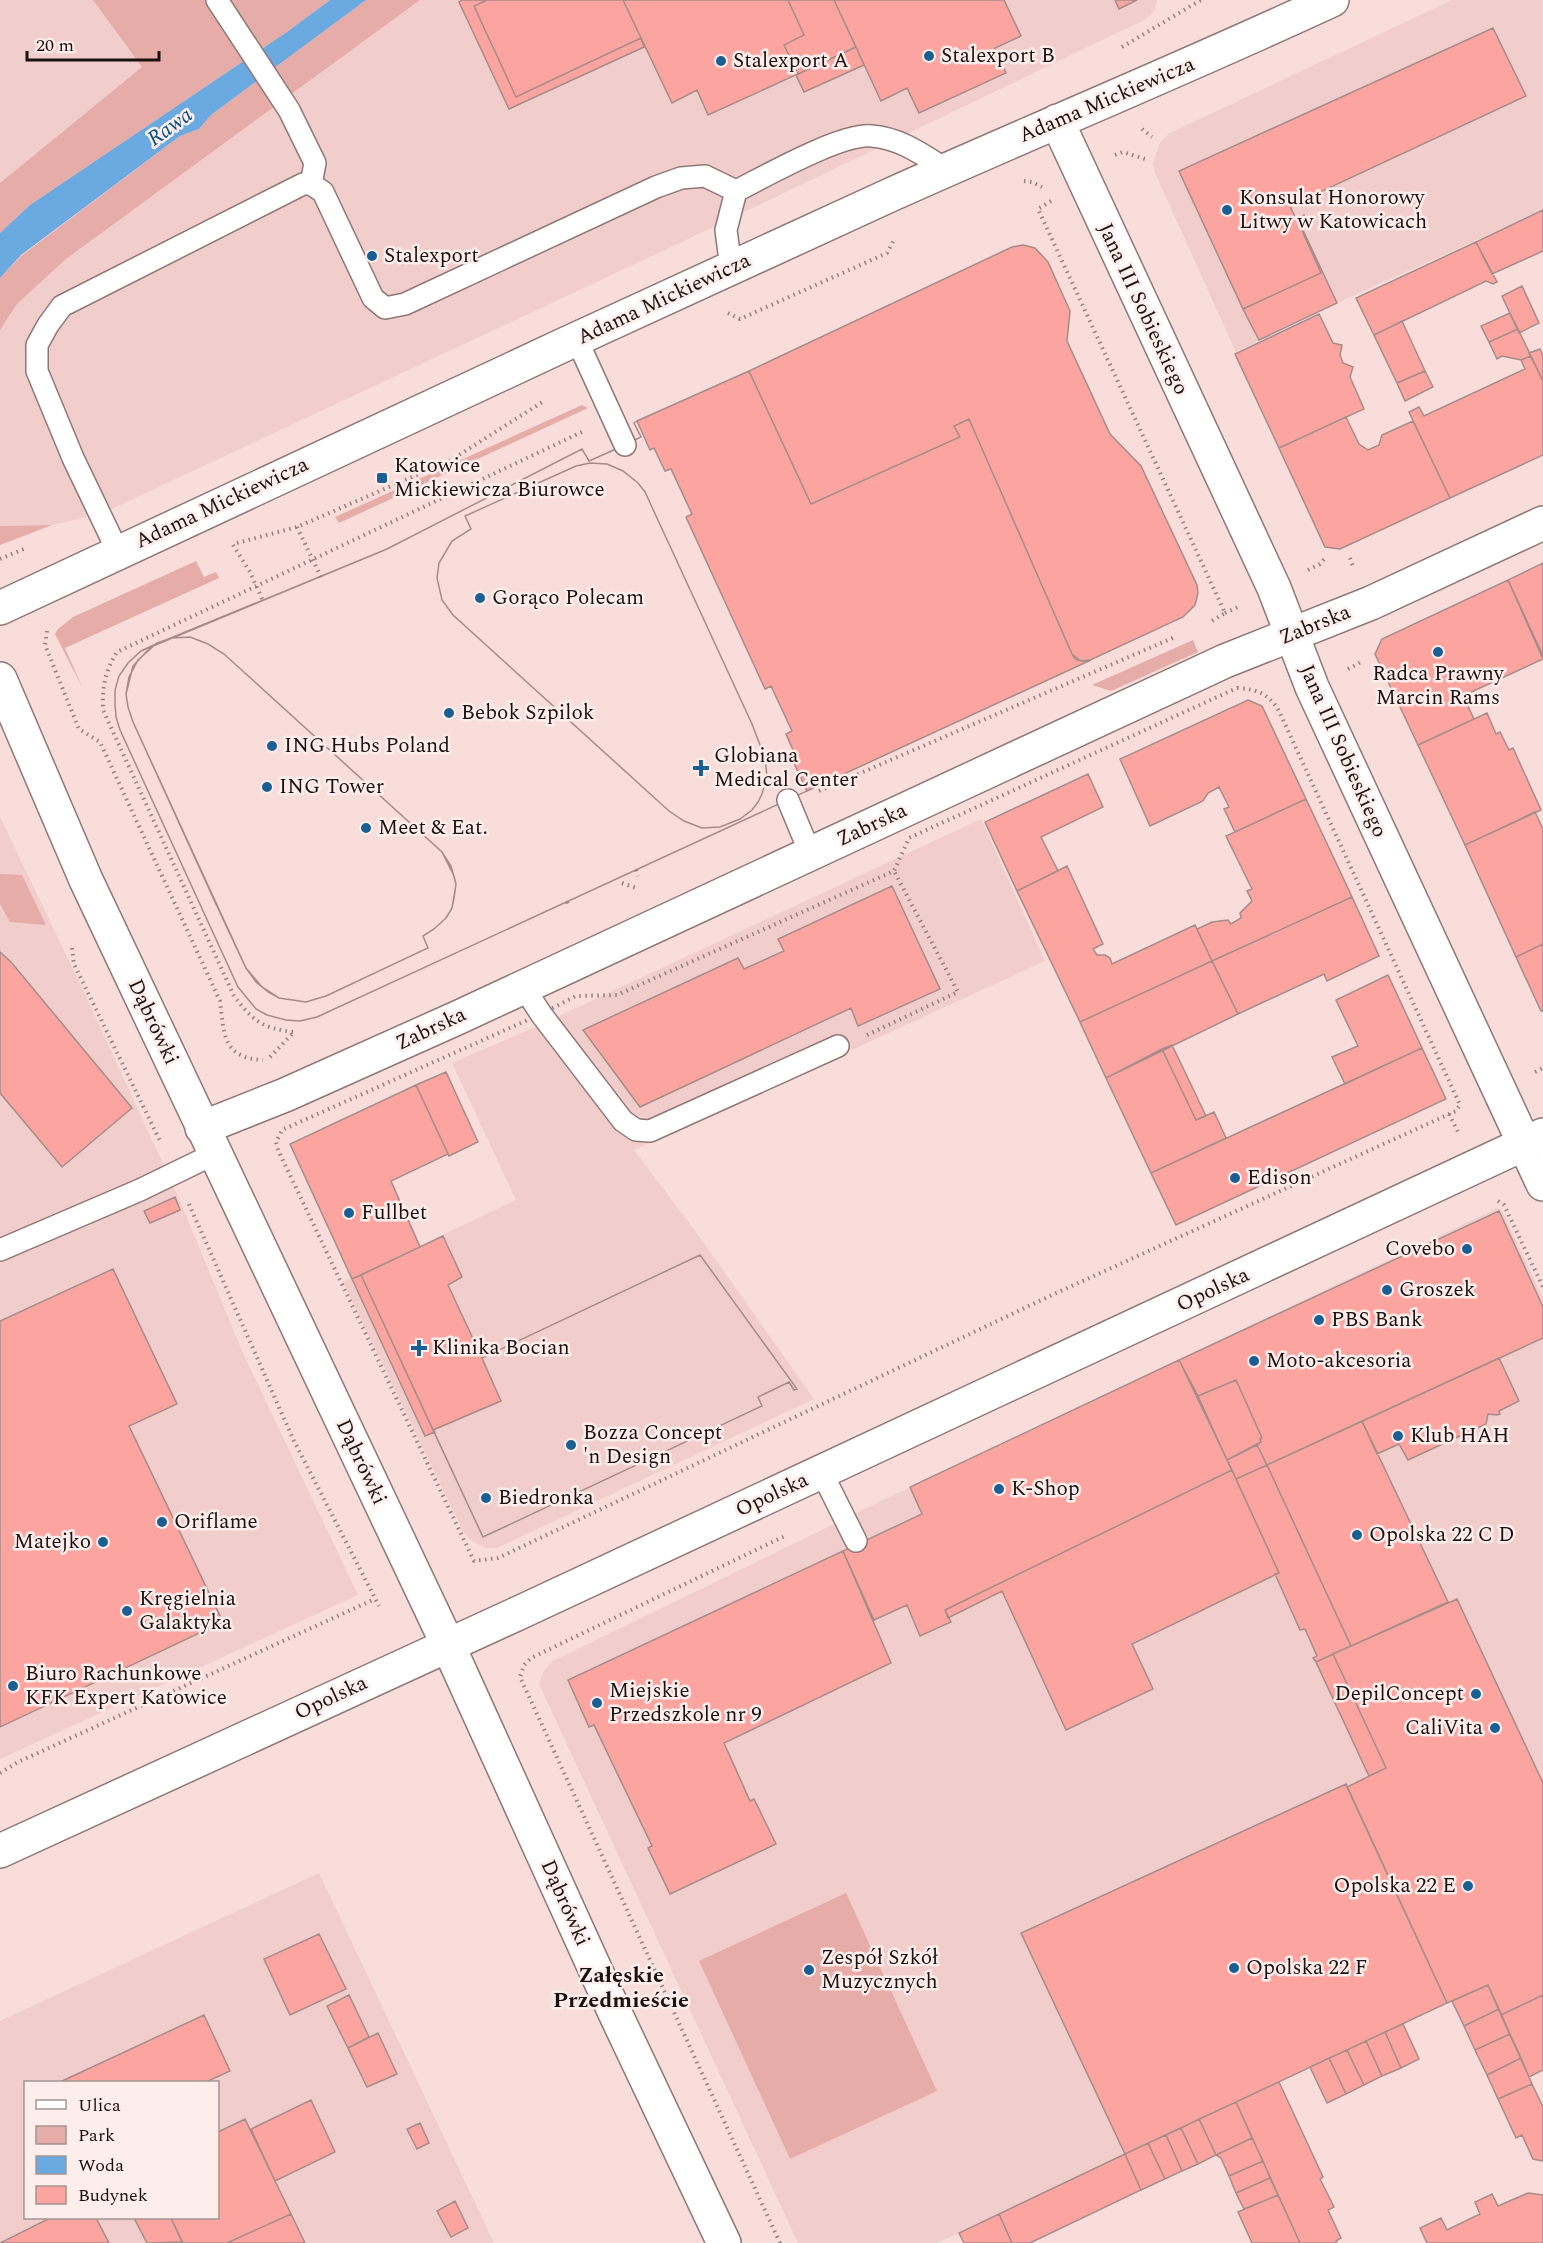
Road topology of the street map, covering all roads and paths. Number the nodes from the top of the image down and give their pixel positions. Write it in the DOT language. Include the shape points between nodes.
graph roads {
  1 [pos="218,0"];
  2 [pos="1332,0"];
  3 [pos="1057,121"];
  4 [pos="947,170"];
  5 [pos="1020,181"];
  6 [pos="312,183"];
  7 [pos="736,191"];
  8 [pos="897,233"];
  9 [pos="731,267"];
  10 [pos="724,312"];
  11 [pos="577,340"];
  12 [pos="590,371"];
  13 [pos="612,418"];
  14 [pos="625,446"];
  15 [pos="1543,523"];
  16 [pos="297,527"];
  17 [pos="233,545"];
  18 [pos="223,548"];
  19 [pos="118,552"];
  20 [pos="314,559"];
  21 [pos="321,577"];
  22 [pos="256,586"];
  23 [pos="263,601"];
  24 [pos="0,608"];
  25 [pos="55,624"];
  26 [pos="1292,634"];
  27 [pos="1177,636"];
  28 [pos="1231,674"];
  29 [pos="0,679"];
  30 [pos="790,803"];
  31 [pos="810,853"];
  32 [pos="636,870"];
  33 [pos="894,871"];
  34 [pos="638,876"];
  35 [pos="567,902"];
  36 [pos="569,907"];
  37 [pos="523,986"];
  38 [pos="542,1014"];
  39 [pos="864,1037"];
  40 [pos="838,1046"];
  41 [pos="1534,1139"];
  42 [pos="208,1141"];
  43 [pos="1543,1184"];
  44 [pos="1491,1200"];
  45 [pos="0,1250"];
  46 [pos="1543,1287"];
  47 [pos="822,1472"];
  48 [pos="841,1509"];
  49 [pos="856,1541"];
  50 [pos="375,1599"];
  51 [pos="448,1645"];
  52 [pos="0,1773"];
  53 [pos="0,1851"];
  54 [pos="724,2243"];
  55 [pos="780,2243"];
  1 -- 6 [label="lane" via="289,110 315,163"];
  2 -- 3 [label="street, Adama Mickiewicza"];
  3 -- 4 [label="street, Adama Mickiewicza"];
  3 -- 26 [label="street, Jana III Sobieskiego"];
  4 -- 7 [label="lane" via="909,146 871,135 843,139"];
  4 -- 9 [label="street, Adama Mickiewicza"];
  5 -- 28 [label="path" via="1044,188 1052,201 1038,209 1225,613 1209,622"];
  6 -- 7 [label="lane" via="323,192 372,298 385,308 405,304 681,178 705,176"];
  6 -- 19 [label="lane" via="303,184 62,306 36,345 37,372"];
  7 -- 9 [label="lane" via="726,230"];
  8 -- 10 [label="path" via="886,253 741,318"];
  9 -- 11 [label="street, Adama Mickiewicza"];
  11 -- 12 [label="lane"];
  11 -- 19 [label="street, Adama Mickiewicza"];
  12 -- 13 [label="lane"];
  12 -- 16 [label="path" via="451,460"];
  13 -- 14 [label="lane"];
  13 -- 20 [label="path"];
  15 -- 26 [label="street, Zabrska" via="1371,603"];
  16 -- 17 [label="path"];
  16 -- 20 [label="path"];
  17 -- 18 [label="path"];
  17 -- 22 [label="path"];
  19 -- 24 [label="street, Adama Mickiewicza"];
  20 -- 21 [label="path"];
  20 -- 22 [label="path"];
  22 -- 23 [label="path"];
  22 -- 25 [label="path" via="117,652 102,688 103,710 234,996 250,1017 274,1030 294,1032 268,1060 248,1059 235,1053 225,1039 220,1001 100,742 79,729 45,645 47,631"];
  26 -- 28 [label="street, Zabrska"];
  26 -- 41 [label="street, Jana III Sobieskiego" via="1312,687"];
  27 -- 30 [label="path"];
  28 -- 31 [label="street, Zabrska"];
  28 -- 33 [label="path" via="909,838"];
  28 -- 38 [label="path" via="1251,689 1268,695 1279,711 1460,1105 1456,1111 1052,1295 498,1558 474,1562 276,1142 282,1130 296,1122"];
  29 -- 42 [label="street, Dąbrówki" via="86,880"];
  30 -- 31 [label="lane"];
  31 -- 37 [label="street, Zabrska"];
  32 -- 34 [label="path"];
  33 -- 38 [label="path" via="617,995 576,996"];
  33 -- 39 [label="path" via="958,992"];
  35 -- 36 [label="path"];
  37 -- 38 [label="lane"];
  37 -- 42 [label="street, Zabrska" via="285,1095"];
  38 -- 40 [label="lane" via="622,1121 636,1130 650,1131"];
  41 -- 43 [label="street, Jana III Sobieskiego"];
  41 -- 47 [label="street, Opolska"];
  42 -- 45 [label="lane" via="140,1190"];
  42 -- 51 [label="street, Dąbrówki"];
  44 -- 46 [label="path" via="1504,1205"];
  47 -- 48 [label="lane"];
  47 -- 51 [label="street, Opolska"];
  48 -- 49 [label="lane"];
  48 -- 55 [label="path" via="542,1652 524,1665 520,1677"];
  50 -- 52 [label="path"];
  51 -- 53 [label="street, Opolska"];
  51 -- 54 [label="street, Dąbrówki"];
}
